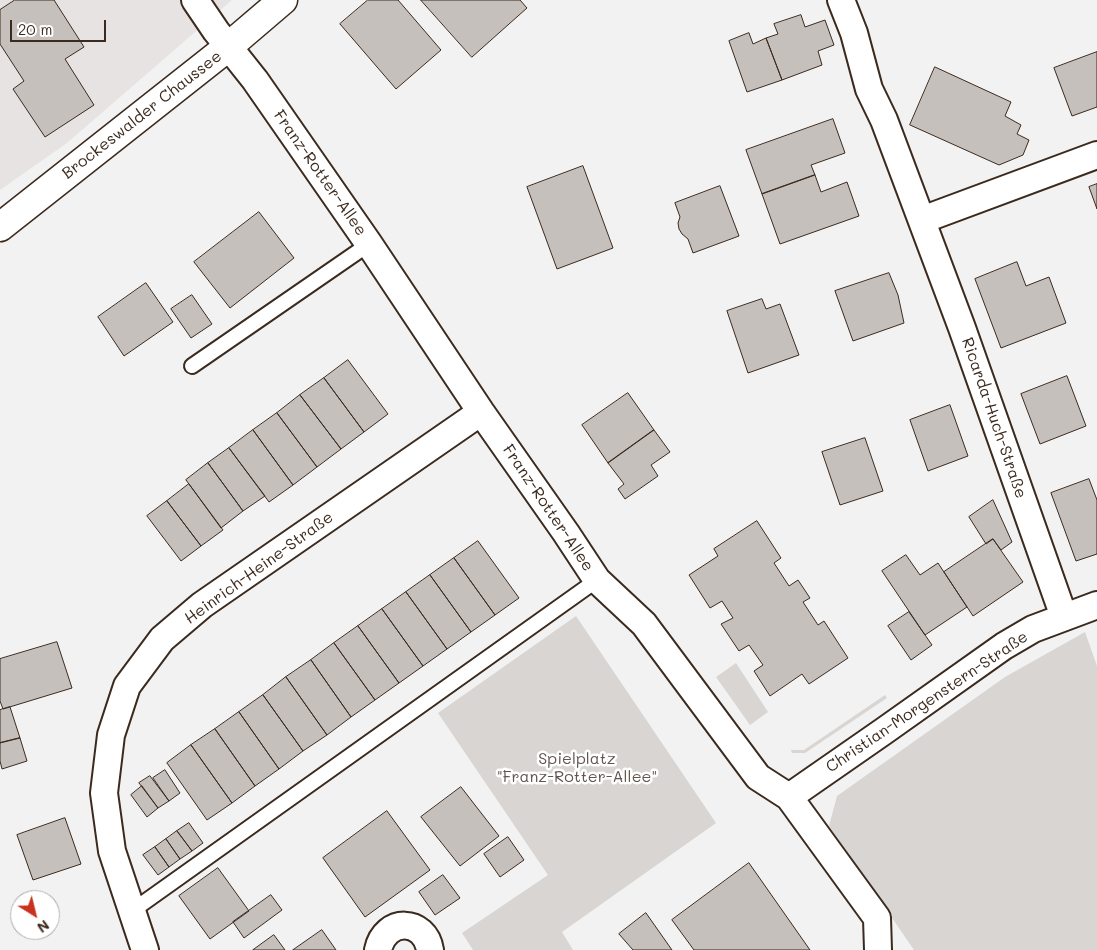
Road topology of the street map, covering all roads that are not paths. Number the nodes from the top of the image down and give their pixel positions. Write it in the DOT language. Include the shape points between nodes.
graph roads {
  1 [pos="195,0"];
  2 [pos="283,0"];
  3 [pos="841,0"];
  4 [pos="228,47"];
  5 [pos="1097,155"];
  6 [pos="922,220"];
  7 [pos="0,227"];
  8 [pos="369,244"];
  9 [pos="192,366"];
  10 [pos="481,412"];
  11 [pos="597,580"];
  12 [pos="1097,604"];
  13 [pos="1064,617"];
  14 [pos="789,796"];
  15 [pos="132,911"];
  16 [pos="145,950"];
  17 [pos="378,950"];
  18 [pos="430,950"];
  19 [pos="878,950"];
  1 -- 4 [label="street, Franz-Rotter-Allee"];
  2 -- 4 [label="street, Brockeswalder Chaussee"];
  3 -- 6 [label="street, Ricarda-Huch-Straße" via="869,89"];
  4 -- 7 [label="street, Brockeswalder Chaussee"];
  4 -- 8 [label="street, Franz-Rotter-Allee" via="255,80"];
  5 -- 6 [label="street"];
  6 -- 13 [label="street, Ricarda-Huch-Straße"];
  8 -- 9 [label="lane"];
  8 -- 10 [label="street, Franz-Rotter-Allee"];
  10 -- 11 [label="street, Franz-Rotter-Allee"];
  10 -- 15 [label="street, Heinrich-Heine-Straße" via="202,604 162,639 127,686 111,735 104,793 112,850"];
  11 -- 14 [label="street, Franz-Rotter-Allee" via="644,624 758,777"];
  11 -- 15 [label="lane"];
  12 -- 13 [label="street, Christian-Morgenstern-Straße"];
  13 -- 14 [label="street, Christian-Morgenstern-Straße" via="1033,629 1004,646"];
  14 -- 19 [label="street, Franz-Rotter-Allee" via="876,918"];
  15 -- 16 [label="street, Heinrich-Heine-Straße"];
  17 -- 18 [label="street" via="380,942 391,929 408,926 422,933"];
}
